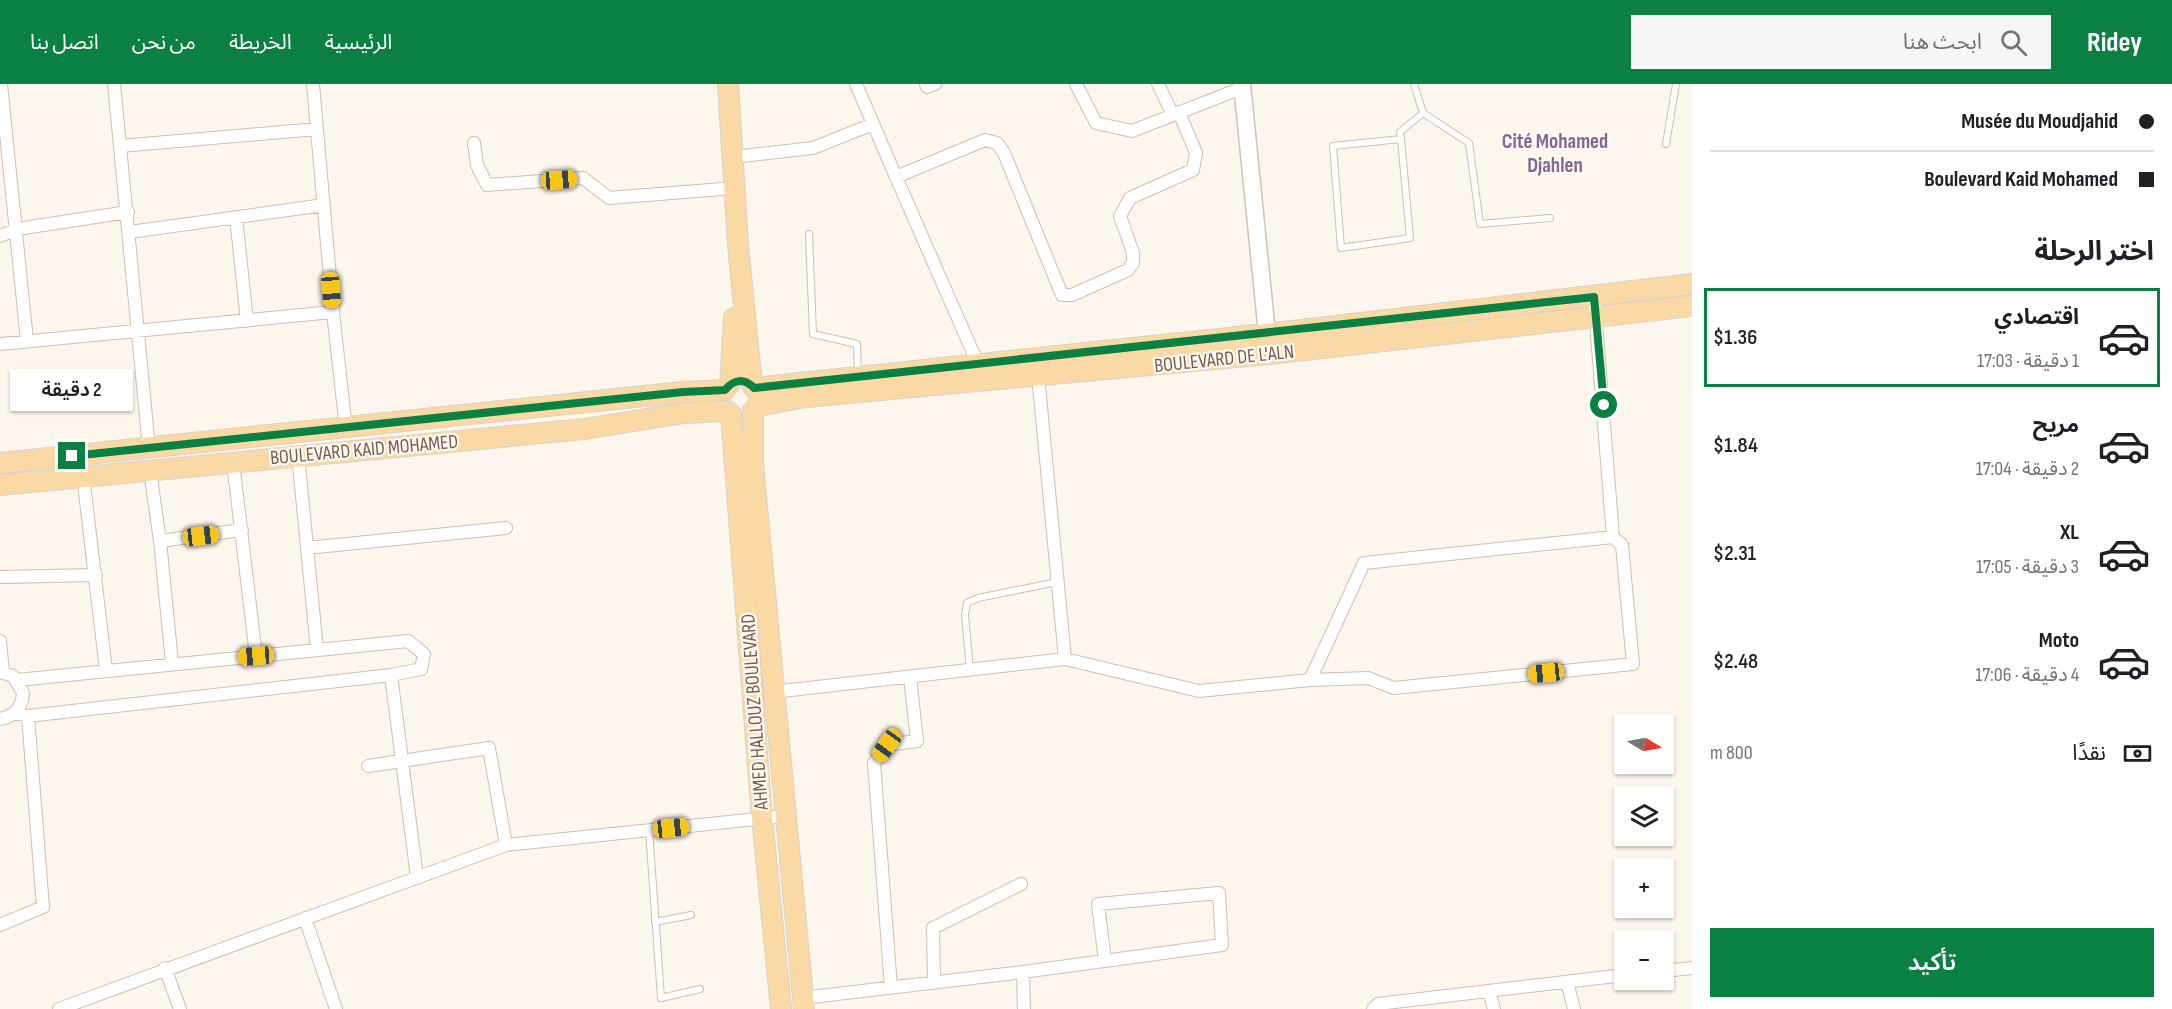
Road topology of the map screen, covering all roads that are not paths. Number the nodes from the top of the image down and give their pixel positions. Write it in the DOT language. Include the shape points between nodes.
graph roads {
  1 [pos="1,84"];
  2 [pos="114,84"];
  3 [pos="313,84"];
  4 [pos="728,84"];
  5 [pos="856,84"];
  6 [pos="926,84"];
  7 [pos="935,84"];
  8 [pos="1076,84"];
  9 [pos="1158,84"];
  10 [pos="1414,84"];
  11 [pos="1676,84"];
  12 [pos="1242,86"];
  13 [pos="1423,113"];
  14 [pos="1176,114"];
  15 [pos="873,124"];
  16 [pos="317,129"];
  17 [pos="1401,139"];
  18 [pos="474,143"];
  19 [pos="1666,144"];
  20 [pos="120,146"];
  21 [pos="733,157"];
  22 [pos="896,177"];
  23 [pos="735,188"];
  24 [pos="324,205"];
  25 [pos="128,212"];
  26 [pos="236,217"];
  27 [pos="1550,218"];
  28 [pos="17,229"];
  29 [pos="130,232"];
  30 [pos="809,234"];
  31 [pos="0,236"];
  32 [pos="738,245"];
  33 [pos="1692,284"];
  34 [pos="1594,297"];
  35 [pos="1692,306"];
  36 [pos="333,312"];
  37 [pos="1598,317"];
  38 [pos="247,321"];
  39 [pos="138,332"];
  40 [pos="1266,334"];
  41 [pos="27,341"];
  42 [pos="0,344"];
  43 [pos="1269,354"];
  44 [pos="748,362"];
  45 [pos="978,364"];
  46 [pos="1038,375"];
  47 [pos="858,377"];
  48 [pos="789,383"];
  49 [pos="728,387"];
  50 [pos="754,398"];
  51 [pos="729,413"];
  52 [pos="346,429"];
  53 [pos="149,448"];
  54 [pos="298,454"];
  55 [pos="233,462"];
  56 [pos="0,463"];
  57 [pos="150,471"];
  58 [pos="83,476"];
  59 [pos="0,485"];
  60 [pos="506,528"];
  61 [pos="242,530"];
  62 [pos="1613,537"];
  63 [pos="160,541"];
  64 [pos="307,548"];
  65 [pos="96,575"];
  66 [pos="0,577"];
  67 [pos="1058,582"];
  68 [pos="0,641"];
  69 [pos="317,650"];
  70 [pos="256,656"];
  71 [pos="1065,659"];
  72 [pos="172,663"];
  73 [pos="106,670"];
  74 [pos="970,670"];
  75 [pos="1,672"];
  76 [pos="391,675"];
  77 [pos="910,677"];
  78 [pos="17,680"];
  79 [pos="1310,680"];
  80 [pos="772,692"];
  81 [pos="15,713"];
  82 [pos="28,716"];
  83 [pos="0,719"];
  84 [pos="403,762"];
  85 [pos="368,766"];
  86 [pos="785,816"];
  87 [pos="762,818"];
  88 [pos="649,830"];
  89 [pos="506,845"];
  90 [pos="417,877"];
  91 [pos="1021,884"];
  92 [pos="691,915"];
  93 [pos="305,918"];
  94 [pos="655,922"];
  95 [pos="0,925"];
  96 [pos="1105,961"];
  97 [pos="165,968"];
  98 [pos="1692,968"];
  99 [pos="1674,970"];
  100 [pos="1023,972"];
  101 [pos="1614,976"];
  102 [pos="934,982"];
  103 [pos="1566,982"];
  104 [pos="891,987"];
  105 [pos="700,989"];
  106 [pos="1489,991"];
  107 [pos="804,1003"];
  108 [pos="1426,1004"];
  109 [pos="59,1009"];
  110 [pos="180,1009"];
  111 [pos="336,1009"];
  112 [pos="781,1009"];
  113 [pos="1024,1009"];
  114 [pos="1373,1009"];
  115 [pos="1494,1009"];
  116 [pos="1574,1009"];
  1 -- 28 [label="street"];
  2 -- 20 [label="street"];
  3 -- 16 [label="street"];
  4 -- 21 [label="main road"];
  5 -- 15 [label="street"];
  6 -- 7 [label="street"];
  8 -- 14 [label="street" via="1096,123 1132,131"];
  9 -- 14 [label="street"];
  10 -- 13 [label="lane"];
  11 -- 19 [label="lane"];
  12 -- 14 [label="street"];
  12 -- 40 [label="street"];
  13 -- 17 [label="lane" via="1400,132"];
  13 -- 27 [label="lane" via="1469,143 1480,224"];
  14 -- 22 [label="street" via="1196,153 1193,170 1130,198 1120,216 1133,263 1128,270 1072,295 1062,295 997,143 985,140"];
  15 -- 21 [label="street" via="813,148"];
  15 -- 22 [label="street"];
  16 -- 20 [label="street"];
  16 -- 24 [label="street"];
  17 -- 17 [label="lane" via="1410,238 1341,248 1333,146"];
  18 -- 23 [label="street" via="477,165 487,185 583,178 609,198"];
  20 -- 25 [label="street"];
  21 -- 23 [label="main road"];
  22 -- 45 [label="street"];
  23 -- 32 [label="main road"];
  24 -- 26 [label="street"];
  24 -- 36 [label="street"];
  25 -- 28 [label="street"];
  25 -- 29 [label="street"];
  26 -- 29 [label="street"];
  26 -- 38 [label="street"];
  28 -- 31 [label="street"];
  28 -- 41 [label="street"];
  29 -- 39 [label="street"];
  30 -- 47 [label="lane" via="813,334 857,344"];
  32 -- 44 [label="main road, AHMED HALLOUZ BOULEVARD"];
  32 -- 49 [label="main road"];
  33 -- 34 [label="main road, BOULEVARD DE L'ALN"];
  34 -- 37 [label="street"];
  34 -- 40 [label="main road, BOULEVARD DE L'ALN"];
  35 -- 37 [label="main road, BOULEVARD DE L'ALN"];
  36 -- 38 [label="street"];
  36 -- 52 [label="street"];
  37 -- 43 [label="main road, BOULEVARD DE L'ALN"];
  37 -- 62 [label="street"];
  38 -- 39 [label="street"];
  39 -- 41 [label="street"];
  39 -- 53 [label="street"];
  40 -- 43 [label="street"];
  40 -- 45 [label="main road, BOULEVARD DE L'ALN"];
  41 -- 42 [label="street"];
  43 -- 46 [label="main road, BOULEVARD DE L'ALN"];
  44 -- 48 [label="main road" via="767,376"];
  44 -- 50 [label="main road, AHMED HALLOUZ BOULEVARD"];
  45 -- 47 [label="main road, BOULEVARD DE L'ALN"];
  46 -- 50 [label="main road, BOULEVARD DE L'ALN"];
  46 -- 67 [label="street"];
  47 -- 48 [label="main road, BOULEVARD DE L'ALN"];
  48 -- 50 [label="main road, BOULEVARD DE L'ALN"];
  49 -- 50 [label="main road" via="744,381"];
  49 -- 51 [label="main road" via="723,399"];
  49 -- 52 [label="main road, BOULEVARD KAID MOHAMED"];
  50 -- 51 [label="main road" via="745,416"];
  50 -- 80 [label="main road, AHMED HALLOUZ BOULEVARD" via="753,464"];
  51 -- 54 [label="main road, BOULEVARD KAID MOHAMED" via="684,413 584,429"];
  51 -- 87 [label="main road, AHMED HALLOUZ BOULEVARD"];
  52 -- 53 [label="main road, BOULEVARD KAID MOHAMED"];
  53 -- 56 [label="main road, BOULEVARD KAID MOHAMED"];
  54 -- 55 [label="main road, BOULEVARD KAID MOHAMED"];
  54 -- 64 [label="street"];
  55 -- 57 [label="main road, BOULEVARD KAID MOHAMED"];
  55 -- 61 [label="street"];
  57 -- 58 [label="main road, BOULEVARD KAID MOHAMED"];
  57 -- 63 [label="street"];
  58 -- 59 [label="main road, BOULEVARD KAID MOHAMED"];
  58 -- 65 [label="street"];
  60 -- 64 [label="street"];
  61 -- 63 [label="street"];
  61 -- 70 [label="street"];
  62 -- 79 [label="street" via="1364,563"];
  62 -- 79 [label="street" via="1622,545 1633,664 1394,687 1368,678"];
  63 -- 72 [label="street"];
  64 -- 69 [label="street"];
  65 -- 66 [label="street"];
  65 -- 73 [label="street"];
  67 -- 71 [label="street"];
  67 -- 74 [label="lane" via="967,603"];
  68 -- 75 [label="street"];
  69 -- 70 [label="street"];
  69 -- 76 [label="street" via="408,641 424,654 421,669"];
  70 -- 72 [label="street"];
  71 -- 74 [label="street"];
  71 -- 79 [label="street" via="1198,691"];
  72 -- 73 [label="street"];
  73 -- 78 [label="street"];
  74 -- 77 [label="street"];
  75 -- 78 [label="street"];
  76 -- 82 [label="street"];
  76 -- 84 [label="street"];
  77 -- 80 [label="street"];
  77 -- 104 [label="street" via="917,741 887,745 874,763"];
  78 -- 81 [label="street" via="22,700"];
  80 -- 86 [label="main road, AHMED HALLOUZ BOULEVARD"];
  81 -- 82 [label="street"];
  81 -- 83 [label="street"];
  82 -- 95 [label="street" via="43,907"];
  84 -- 85 [label="street"];
  84 -- 89 [label="street" via="489,748"];
  84 -- 90 [label="street"];
  86 -- 87 [label="street"];
  86 -- 107 [label="main road, AHMED HALLOUZ BOULEVARD"];
  87 -- 88 [label="street"];
  87 -- 112 [label="main road, AHMED HALLOUZ BOULEVARD"];
  88 -- 89 [label="street"];
  88 -- 94 [label="lane"];
  89 -- 90 [label="street"];
  90 -- 93 [label="street"];
  91 -- 102 [label="street" via="933,928"];
  92 -- 94 [label="lane"];
  93 -- 97 [label="street"];
  93 -- 111 [label="street"];
  94 -- 105 [label="lane" via="661,998"];
  96 -- 96 [label="street" via="1222,945 1219,893 1098,904"];
  96 -- 100 [label="street"];
  97 -- 109 [label="street"];
  97 -- 110 [label="street"];
  98 -- 99 [label="street"];
  100 -- 102 [label="street"];
  100 -- 113 [label="street"];
  101 -- 103 [label="street"];
  102 -- 104 [label="street"];
  103 -- 106 [label="street"];
  103 -- 116 [label="street"];
  104 -- 107 [label="street"];
  106 -- 108 [label="street"];
  106 -- 115 [label="street"];
  108 -- 114 [label="street" via="1378,1004"];
}
